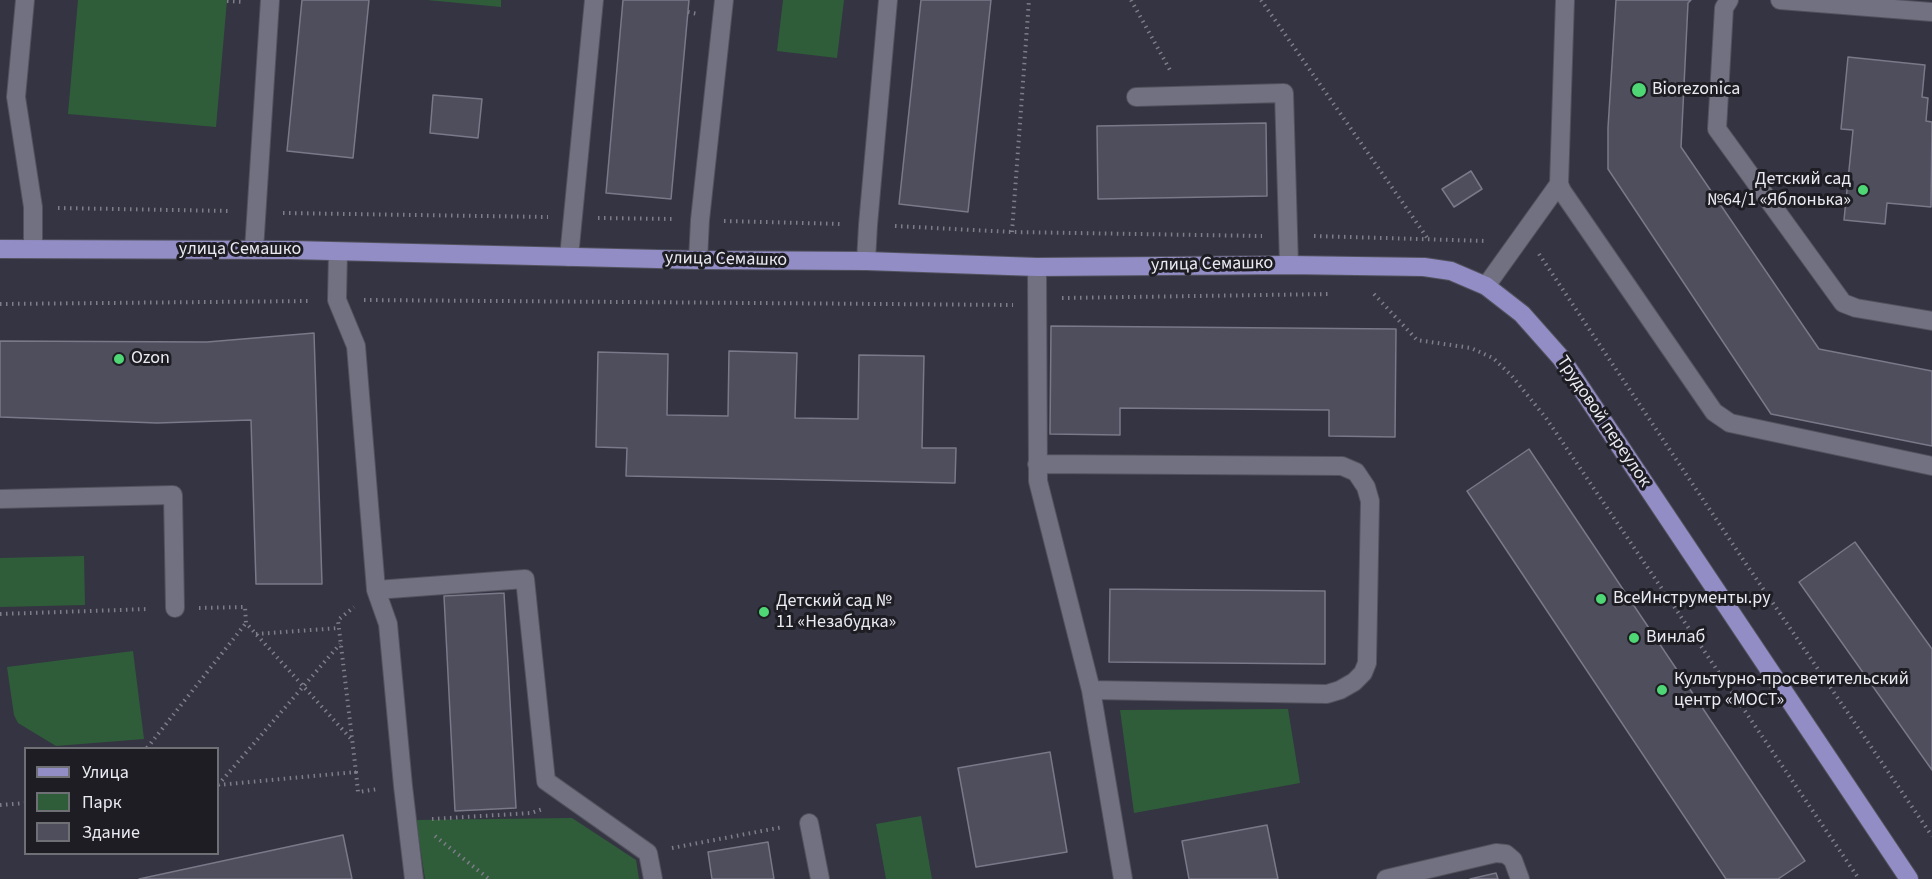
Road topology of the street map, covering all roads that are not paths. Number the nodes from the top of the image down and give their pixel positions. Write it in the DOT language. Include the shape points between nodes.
graph roads {
  1 [pos="25,0"];
  2 [pos="270,0"];
  3 [pos="594,0"];
  4 [pos="724,0"];
  5 [pos="888,0"];
  6 [pos="1565,0"];
  7 [pos="1729,0"];
  8 [pos="1780,0"];
  9 [pos="1899,5"];
  10 [pos="1932,12"];
  11 [pos="1136,97"];
  12 [pos="1559,184"];
  13 [pos="0,249"];
  14 [pos="33,249"];
  15 [pos="254,250"];
  16 [pos="338,252"];
  17 [pos="569,257"];
  18 [pos="698,260"];
  19 [pos="866,261"];
  20 [pos="1290,265"];
  21 [pos="1037,267"];
  22 [pos="1451,271"];
  23 [pos="1486,286"];
  24 [pos="1932,321"];
  25 [pos="1037,464"];
  26 [pos="1932,466"];
  27 [pos="0,499"];
  28 [pos="376,590"];
  29 [pos="175,608"];
  30 [pos="1091,690"];
  31 [pos="809,823"];
  32 [pos="414,879"];
  33 [pos="653,879"];
  34 [pos="820,879"];
  35 [pos="1123,879"];
  36 [pos="1386,879"];
  37 [pos="1520,879"];
  38 [pos="1910,879"];
  1 -- 14 [label="lane" via="16,97 33,207"];
  2 -- 15 [label="lane"];
  3 -- 17 [label="lane"];
  4 -- 18 [label="lane"];
  5 -- 19 [label="lane"];
  6 -- 12 [label="lane"];
  7 -- 24 [label="lane" via="1725,8 1717,129 1843,303"];
  8 -- 9 [label="lane"];
  9 -- 10 [label="lane"];
  11 -- 20 [label="lane" via="1284,93"];
  12 -- 23 [label="lane"];
  12 -- 26 [label="lane" via="1714,412 1730,423"];
  13 -- 14 [label="main road, улица Семашко"];
  14 -- 15 [label="main road, улица Семашко"];
  15 -- 16 [label="main road, улица Семашко"];
  16 -- 17 [label="main road, улица Семашко"];
  16 -- 28 [label="lane" via="337,300 356,346"];
  17 -- 18 [label="main road, улица Семашко"];
  18 -- 19 [label="main road, улица Семашко"];
  19 -- 21 [label="main road, улица Семашко"];
  20 -- 21 [label="main road, улица Семашко"];
  20 -- 22 [label="main road, улица Семашко"];
  21 -- 25 [label="lane"];
  22 -- 23 [label="main road, Трудовой переулок"];
  23 -- 38 [label="main road, Трудовой переулок" via="1522,314 1561,358"];
  25 -- 30 [label="lane"];
  25 -- 30 [label="lane" via="1342,466 1356,472 1370,501 1367,663 1354,682 1328,693"];
  27 -- 29 [label="lane" via="172,495"];
  28 -- 32 [label="lane" via="388,624 403,786 412,821"];
  28 -- 33 [label="lane" via="525,579 546,781 648,853"];
  30 -- 35 [label="lane"];
  31 -- 34 [label="lane"];
  36 -- 37 [label="lane" via="1496,853 1513,860"];
}
